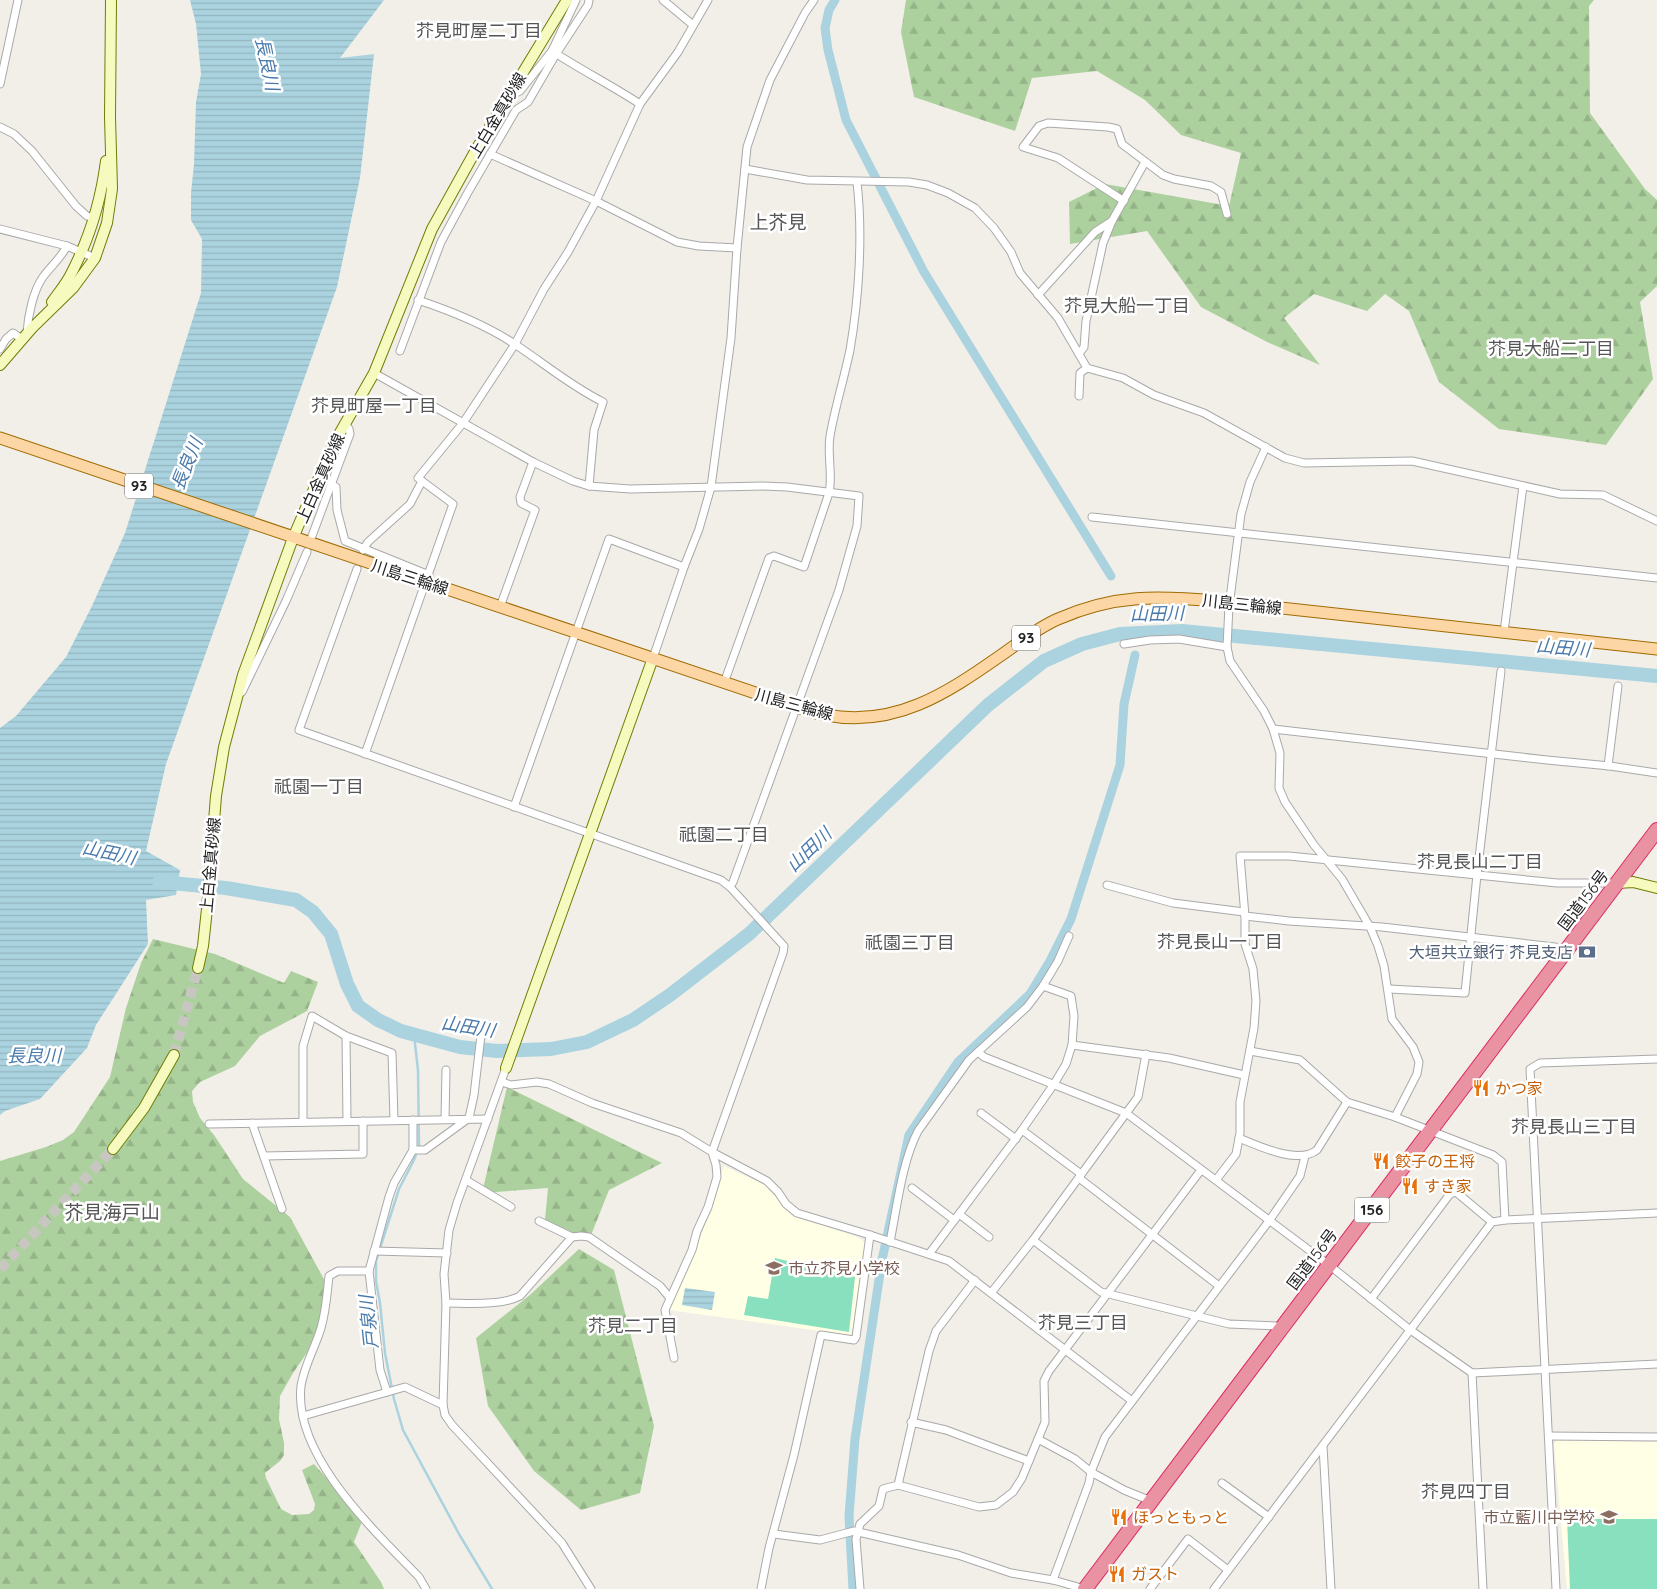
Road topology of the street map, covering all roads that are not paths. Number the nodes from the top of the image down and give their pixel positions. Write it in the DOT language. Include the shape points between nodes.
graph roads {
  1 [pos="18,0"];
  2 [pos="111,0"];
  3 [pos="567,0"];
  4 [pos="576,0"];
  5 [pos="589,0"];
  6 [pos="662,0"];
  7 [pos="708,0"];
  8 [pos="814,0"];
  9 [pos="693,25"];
  10 [pos="554,52"];
  11 [pos="0,84"];
  12 [pos="508,97"];
  13 [pos="640,104"];
  14 [pos="110,117"];
  15 [pos="0,127"];
  16 [pos="490,154"];
  17 [pos="1145,162"];
  18 [pos="745,169"];
  19 [pos="857,182"];
  20 [pos="596,201"];
  21 [pos="1124,201"];
  22 [pos="1227,214"];
  23 [pos="94,218"];
  24 [pos="1112,221"];
  25 [pos="0,229"];
  26 [pos="68,246"];
  27 [pos="737,248"];
  28 [pos="82,251"];
  29 [pos="95,258"];
  30 [pos="1038,295"];
  31 [pos="418,300"];
  32 [pos="27,334"];
  33 [pos="514,344"];
  34 [pos="0,349"];
  35 [pos="400,351"];
  36 [pos="1079,354"];
  37 [pos="0,365"];
  38 [pos="1087,368"];
  39 [pos="374,373"];
  40 [pos="1079,396"];
  41 [pos="345,423"];
  42 [pos="464,423"];
  43 [pos="0,438"];
  44 [pos="1266,447"];
  45 [pos="534,462"];
  46 [pos="422,480"];
  47 [pos="331,484"];
  48 [pos="589,486"];
  49 [pos="1523,486"];
  50 [pos="710,487"];
  51 [pos="829,493"];
  52 [pos="1092,517"];
  53 [pos="1657,521"];
  54 [pos="1239,533"];
  55 [pos="312,536"];
  56 [pos="293,538"];
  57 [pos="364,549"];
  58 [pos="306,552"];
  59 [pos="1514,562"];
  60 [pos="684,567"];
  61 [pos="357,569"];
  62 [pos="428,578"];
  63 [pos="1657,578"];
  64 [pos="1229,604"];
  65 [pos="500,607"];
  66 [pos="575,632"];
  67 [pos="1504,632"];
  68 [pos="1124,644"];
  69 [pos="1227,645"];
  70 [pos="1657,649"];
  71 [pos="653,658"];
  72 [pos="1501,670"];
  73 [pos="724,683"];
  74 [pos="1618,686"];
  75 [pos="797,708"];
  76 [pos="232,713"];
  77 [pos="1273,729"];
  78 [pos="1491,753"];
  79 [pos="365,754"];
  80 [pos="1608,766"];
  81 [pos="1657,773"];
  82 [pos="514,806"];
  83 [pos="1657,830"];
  84 [pos="589,834"];
  85 [pos="1326,859"];
  86 [pos="1477,875"];
  87 [pos="1618,883"];
  88 [pos="1107,885"];
  89 [pos="730,887"];
  90 [pos="1657,888"];
  91 [pos="1245,914"];
  92 [pos="1370,927"];
  93 [pos="1068,936"];
  94 [pos="1470,938"];
  95 [pos="1555,947"];
  96 [pos="198,968"];
  97 [pos="1043,986"];
  98 [pos="1389,989"];
  99 [pos="481,1031"];
  100 [pos="346,1036"];
  101 [pos="1072,1045"];
  102 [pos="1250,1051"];
  103 [pos="978,1052"];
  104 [pos="1146,1054"];
  105 [pos="174,1055"];
  106 [pos="1657,1059"];
  107 [pos="506,1068"];
  108 [pos="446,1070"];
  109 [pos="1244,1075"];
  110 [pos="502,1082"];
  111 [pos="1054,1084"];
  112 [pos="1347,1102"];
  113 [pos="981,1113"];
  114 [pos="1126,1113"];
  115 [pos="1394,1117"];
  116 [pos="469,1118"];
  117 [pos="445,1119"];
  118 [pos="488,1119"];
  119 [pos="394,1120"];
  120 [pos="418,1120"];
  121 [pos="347,1121"];
  122 [pos="363,1121"];
  123 [pos="303,1122"];
  124 [pos="252,1123"];
  125 [pos="209,1124"];
  126 [pos="1022,1130"];
  127 [pos="1430,1131"];
  128 [pos="1239,1138"];
  129 [pos="1016,1139"];
  130 [pos="113,1149"];
  131 [pos="417,1150"];
  132 [pos="712,1152"];
  133 [pos="264,1156"];
  134 [pos="1304,1156"];
  135 [pos="1201,1170"];
  136 [pos="1080,1176"];
  137 [pos="466,1180"];
  138 [pos="1216,1180"];
  139 [pos="912,1188"];
  140 [pos="511,1206"];
  141 [pos="282,1209"];
  142 [pos="1657,1212"];
  143 [pos="957,1217"];
  144 [pos="1537,1218"];
  145 [pos="1505,1220"];
  146 [pos="539,1221"];
  147 [pos="1269,1221"];
  148 [pos="1492,1222"];
  149 [pos="870,1235"];
  150 [pos="1152,1235"];
  151 [pos="572,1237"];
  152 [pos="989,1237"];
  153 [pos="1033,1240"];
  154 [pos="890,1242"];
  155 [pos="374,1252"];
  156 [pos="447,1253"];
  157 [pos="929,1254"];
  158 [pos="1329,1265"];
  159 [pos="369,1271"];
  160 [pos="975,1280"];
  161 [pos="1219,1286"];
  162 [pos="991,1293"];
  163 [pos="1108,1294"];
  164 [pos="670,1298"];
  165 [pos="1371,1299"];
  166 [pos="446,1303"];
  167 [pos="1196,1316"];
  168 [pos="1282,1328"];
  169 [pos="1410,1329"];
  170 [pos="1066,1350"];
  171 [pos="674,1358"];
  172 [pos="1657,1364"];
  173 [pos="1545,1369"];
  174 [pos="1472,1374"];
  175 [pos="392,1391"];
  176 [pos="1132,1401"];
  177 [pos="443,1405"];
  178 [pos="303,1416"];
  179 [pos="911,1422"];
  180 [pos="1549,1436"];
  181 [pos="1657,1437"];
  182 [pos="1038,1439"];
  183 [pos="1323,1446"];
  184 [pos="1029,1460"];
  185 [pos="1091,1472"];
  186 [pos="1222,1483"];
  187 [pos="898,1485"];
  188 [pos="1152,1502"];
  189 [pos="1269,1517"];
  190 [pos="856,1531"];
  191 [pos="774,1534"];
  192 [pos="1228,1570"];
  193 [pos="1053,1580"];
  194 [pos="426,1589"];
  195 [pos="591,1589"];
  196 [pos="762,1589"];
  197 [pos="860,1589"];
  198 [pos="1085,1589"];
  199 [pos="1150,1589"];
  200 [pos="1214,1589"];
  201 [pos="1331,1589"];
  202 [pos="1482,1589"];
  203 [pos="1556,1589"];
  1 -- 11 [label="street"];
  2 -- 14 [label="main road"];
  3 -- 12 [label="main road, 上白金真砂線"];
  4 -- 10 [label="street"];
  5 -- 10 [label="street"];
  6 -- 9 [label="street"];
  7 -- 9 [label="street"];
  8 -- 18 [label="street" via="770,80 747,147"];
  9 -- 13 [label="street" via="678,52"];
  10 -- 12 [label="street" via="520,91"];
  10 -- 13 [label="street"];
  10 -- 16 [label="street" via="528,102 516,110"];
  12 -- 39 [label="main road, 上白金真砂線" via="432,229"];
  13 -- 20 [label="street"];
  14 -- 23 [label="main road" via="102,190"];
  14 -- 29 [label="main road" via="112,189 107,223"];
  15 -- 23 [label="street" via="14,134 32,151 76,206"];
  16 -- 20 [label="street"];
  16 -- 31 [label="street" via="441,242"];
  17 -- 21 [label="street"];
  17 -- 21 [label="street" via="1122,144 1117,129 1108,127 1048,123 1039,126 1023,147 1058,158"];
  17 -- 22 [label="street" via="1174,179 1212,186 1221,192"];
  18 -- 19 [label="street" via="807,180"];
  18 -- 27 [label="street"];
  19 -- 30 [label="street" via="927,185 975,208 994,228 1011,252 1020,273"];
  19 -- 51 [label="street" via="860,210 856,310 830,435"];
  20 -- 27 [label="street" via="677,242"];
  20 -- 33 [label="street"];
  21 -- 24 [label="street"];
  23 -- 28 [label="main road"];
  24 -- 30 [label="street" via="1095,232"];
  24 -- 36 [label="street" via="1103,243 1086,321 1084,347"];
  25 -- 26 [label="street"];
  26 -- 28 [label="street"];
  26 -- 32 [label="street" via="40,281 28,316"];
  27 -- 50 [label="street" via="731,338"];
  28 -- 29 [label="street"];
  28 -- 32 [label="main road" via="71,274"];
  29 -- 32 [label="main road" via="72,288"];
  30 -- 36 [label="street" via="1058,318"];
  31 -- 33 [label="street" via="470,320"];
  31 -- 35 [label="street"];
  32 -- 34 [label="street" via="13,334"];
  32 -- 37 [label="main road"];
  33 -- 42 [label="street"];
  33 -- 48 [label="street" via="602,402 594,430"];
  36 -- 38 [label="street"];
  38 -- 40 [label="street" via="1080,373"];
  38 -- 44 [label="street" via="1123,378 1154,395 1204,413"];
  39 -- 41 [label="main road, 上白金真砂線"];
  39 -- 42 [label="street"];
  41 -- 47 [label="street" via="350,434"];
  41 -- 56 [label="main road, 上白金真砂線"];
  42 -- 45 [label="street"];
  42 -- 46 [label="street" via="418,478"];
  43 -- 56 [label="main road, 川島三輪線 / 93"];
  44 -- 49 [label="street" via="1285,458 1304,463 1412,461"];
  44 -- 54 [label="street" via="1250,482"];
  45 -- 48 [label="street"];
  45 -- 65 [label="street" via="520,497 521,503 534,510"];
  46 -- 57 [label="street" via="410,504"];
  46 -- 62 [label="street" via="454,504"];
  47 -- 55 [label="street"];
  47 -- 57 [label="street" via="336,487 337,510 345,540"];
  48 -- 50 [label="street" via="630,490"];
  49 -- 53 [label="street" via="1560,494 1603,495"];
  49 -- 59 [label="street"];
  50 -- 51 [label="street" via="787,487"];
  50 -- 60 [label="street" via="699,529"];
  51 -- 73 [label="street" via="804,567 774,556 770,558"];
  51 -- 75 [label="street" via="860,496 857,526 839,590"];
  52 -- 54 [label="street"];
  54 -- 59 [label="street"];
  54 -- 64 [label="street"];
  56 -- 62 [label="main road, 川島三輪線 / 93"];
  56 -- 76 [label="main road, 上白金真砂線" via="246,665"];
  57 -- 62 [label="street"];
  58 -- 76 [label="street"];
  59 -- 63 [label="street"];
  59 -- 67 [label="street"];
  60 -- 66 [label="street" via="609,539"];
  60 -- 71 [label="street"];
  61 -- 79 [label="street" via="300,730"];
  62 -- 65 [label="main road, 川島三輪線 / 93"];
  62 -- 79 [label="street"];
  64 -- 67 [label="main road, 川島三輪線 / 93"];
  64 -- 69 [label="street"];
  64 -- 75 [label="main road, 川島三輪線 / 93" via="1171,597 1115,601 1057,620 959,684 914,708 862,717 827,716"];
  65 -- 66 [label="main road, 川島三輪線 / 93"];
  66 -- 71 [label="main road, 川島三輪線 / 93"];
  66 -- 82 [label="street"];
  67 -- 70 [label="main road, 川島三輪線 / 93"];
  68 -- 69 [label="street" via="1179,639"];
  69 -- 77 [label="street" via="1230,661"];
  71 -- 73 [label="main road, 川島三輪線 / 93"];
  71 -- 84 [label="main road"];
  72 -- 78 [label="street"];
  73 -- 75 [label="main road, 川島三輪線 / 93"];
  74 -- 80 [label="street"];
  75 -- 89 [label="street"];
  76 -- 96 [label="main road, 上白金真砂線" via="216,796 207,908"];
  77 -- 78 [label="street"];
  77 -- 85 [label="street" via="1280,753 1279,788 1296,820"];
  78 -- 80 [label="street"];
  78 -- 86 [label="street"];
  79 -- 82 [label="street"];
  80 -- 81 [label="street"];
  82 -- 84 [label="street"];
  83 -- 87 [label="highway, 国道156号 / 156"];
  84 -- 89 [label="street" via="721,880"];
  84 -- 107 [label="main road"];
  85 -- 86 [label="street"];
  85 -- 91 [label="street" via="1240,856"];
  85 -- 92 [label="street" via="1342,879"];
  86 -- 87 [label="street" via="1557,883"];
  86 -- 94 [label="street"];
  87 -- 90 [label="main road" via="1632,882"];
  87 -- 127 [label="highway, 国道156号 / 156"];
  88 -- 91 [label="street" via="1173,902"];
  89 -- 132 [label="street" via="784,946"];
  91 -- 92 [label="street"];
  91 -- 102 [label="street" via="1245,944 1253,969 1256,1001"];
  92 -- 94 [label="street"];
  92 -- 98 [label="street"];
  93 -- 97 [label="street"];
  94 -- 95 [label="street"];
  94 -- 98 [label="street" via="1465,993"];
  97 -- 101 [label="street" via="1071,996 1074,1016"];
  97 -- 103 [label="street" via="1027,1007"];
  98 -- 115 [label="street" via="1392,1019 1413,1047 1418,1062 1417,1074"];
  99 -- 116 [label="street"];
  100 -- 119 [label="street" via="392,1053"];
  100 -- 121 [label="street"];
  100 -- 123 [label="street" via="312,1016 303,1046"];
  101 -- 104 [label="street"];
  101 -- 111 [label="street" via="1066,1064"];
  102 -- 109 [label="street"];
  102 -- 112 [label="street" via="1300,1060"];
  103 -- 111 [label="street"];
  103 -- 154 [label="street" via="968,1060 918,1131"];
  104 -- 109 [label="street"];
  104 -- 114 [label="street" via="1138,1097"];
  105 -- 130 [label="main road" via="144,1108"];
  106 -- 144 [label="street" via="1540,1063 1530,1069"];
  107 -- 110 [label="street"];
  108 -- 117 [label="street"];
  109 -- 128 [label="street"];
  110 -- 118 [label="street"];
  110 -- 132 [label="street" via="511,1085 549,1084 592,1103 681,1133"];
  111 -- 114 [label="street"];
  111 -- 126 [label="street"];
  112 -- 115 [label="street"];
  112 -- 134 [label="street" via="1317,1150"];
  113 -- 129 [label="street"];
  114 -- 135 [label="street"];
  114 -- 136 [label="street"];
  115 -- 127 [label="street"];
  116 -- 117 [label="street"];
  116 -- 118 [label="street"];
  116 -- 131 [label="street"];
  117 -- 120 [label="street"];
  118 -- 137 [label="street"];
  119 -- 120 [label="street"];
  119 -- 122 [label="street"];
  120 -- 131 [label="street"];
  121 -- 122 [label="street"];
  121 -- 123 [label="street"];
  122 -- 133 [label="street" via="363,1154"];
  123 -- 124 [label="street"];
  124 -- 125 [label="street"];
  124 -- 133 [label="street"];
  126 -- 129 [label="street"];
  126 -- 136 [label="street"];
  127 -- 145 [label="street" via="1493,1155 1502,1162"];
  127 -- 158 [label="highway, 国道156号 / 156"];
  128 -- 134 [label="street" via="1274,1151"];
  128 -- 138 [label="street" via="1236,1154"];
  129 -- 143 [label="street"];
  131 -- 155 [label="street" via="391,1190"];
  132 -- 149 [label="street" via="767,1181 796,1213"];
  132 -- 164 [label="street" via="716,1177 708,1208"];
  133 -- 141 [label="street"];
  134 -- 147 [label="street" via="1300,1176"];
  135 -- 138 [label="street"];
  135 -- 150 [label="street"];
  136 -- 150 [label="street"];
  136 -- 153 [label="street"];
  137 -- 140 [label="street"];
  137 -- 156 [label="street" via="449,1230"];
  138 -- 147 [label="street"];
  139 -- 143 [label="street"];
  142 -- 144 [label="street"];
  143 -- 152 [label="street"];
  143 -- 157 [label="street"];
  144 -- 145 [label="street"];
  144 -- 173 [label="street"];
  145 -- 148 [label="street"];
  146 -- 151 [label="street"];
  147 -- 158 [label="street"];
  147 -- 161 [label="street"];
  148 -- 165 [label="street" via="1456,1192 1450,1194"];
  148 -- 169 [label="street"];
  149 -- 154 [label="street"];
  149 -- 191 [label="street" via="856,1337 854,1340 821,1335"];
  150 -- 161 [label="street"];
  150 -- 163 [label="street"];
  151 -- 164 [label="street" via="589,1237 660,1286"];
  151 -- 166 [label="street" via="513,1300"];
  153 -- 162 [label="street"];
  153 -- 163 [label="street"];
  154 -- 157 [label="street"];
  155 -- 156 [label="street"];
  155 -- 159 [label="street"];
  156 -- 166 [label="street" via="444,1274"];
  157 -- 160 [label="street" via="949,1261"];
  158 -- 165 [label="street"];
  158 -- 168 [label="highway, 国道156号 / 156"];
  159 -- 175 [label="street" via="380,1370"];
  159 -- 178 [label="street" via="338,1271 329,1276 326,1311 302,1383"];
  160 -- 162 [label="street"];
  160 -- 179 [label="street" via="936,1331"];
  161 -- 167 [label="street"];
  162 -- 170 [label="street"];
  163 -- 167 [label="street"];
  163 -- 170 [label="street"];
  164 -- 171 [label="street" via="665,1310"];
  165 -- 169 [label="street"];
  166 -- 177 [label="street"];
  167 -- 168 [label="street" via="1229,1324"];
  167 -- 176 [label="street"];
  168 -- 188 [label="highway, 国道156号 / 156"];
  169 -- 174 [label="street"];
  169 -- 183 [label="street"];
  170 -- 176 [label="street"];
  170 -- 182 [label="street" via="1048,1371 1044,1381 1045,1422"];
  172 -- 173 [label="street"];
  173 -- 174 [label="street"];
  173 -- 180 [label="street"];
  174 -- 202 [label="street"];
  175 -- 177 [label="street" via="405,1387"];
  175 -- 178 [label="street"];
  176 -- 185 [label="street" via="1102,1444"];
  177 -- 195 [label="street" via="452,1425 562,1542"];
  178 -- 194 [label="street" via="324,1468"];
  179 -- 184 [label="street" via="946,1430"];
  179 -- 187 [label="street"];
  180 -- 181 [label="street"];
  180 -- 203 [label="street"];
  182 -- 184 [label="street"];
  182 -- 185 [label="street" via="1075,1459"];
  183 -- 189 [label="street"];
  183 -- 201 [label="street"];
  184 -- 187 [label="street" via="1014,1492 996,1506 979,1507"];
  185 -- 188 [label="street"];
  185 -- 193 [label="street"];
  186 -- 189 [label="street"];
  187 -- 190 [label="street" via="883,1489 879,1506"];
  188 -- 198 [label="highway, 国道156号 / 156"];
  189 -- 192 [label="street"];
  190 -- 191 [label="street" via="820,1540"];
  190 -- 193 [label="street" via="958,1555 1011,1573"];
  190 -- 197 [label="street"];
  191 -- 196 [label="street"];
  192 -- 199 [label="street" via="1188,1539"];
  192 -- 200 [label="street"];
  193 -- 198 [label="street"];
}
